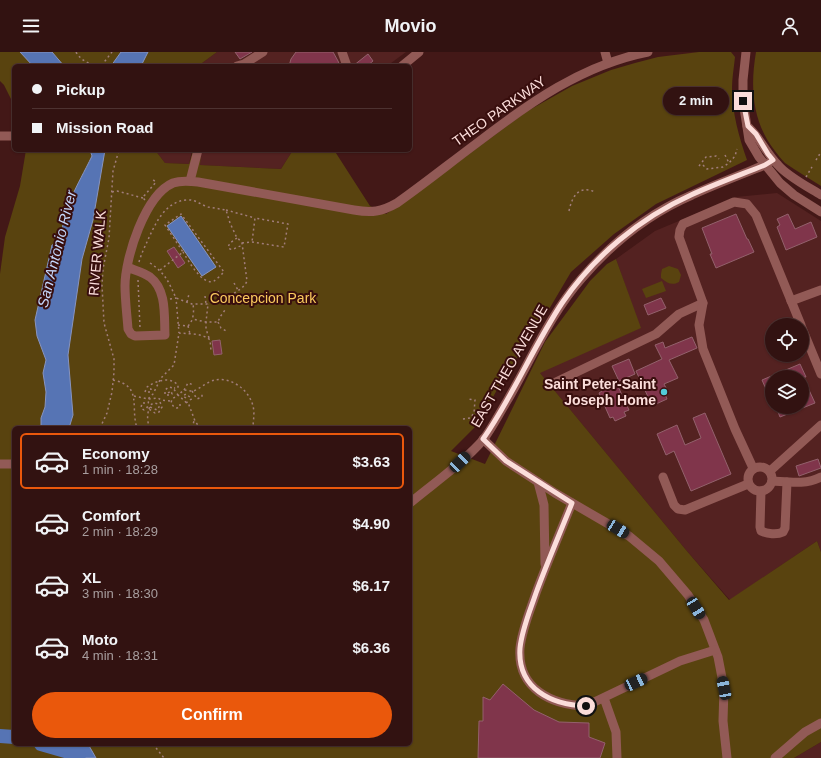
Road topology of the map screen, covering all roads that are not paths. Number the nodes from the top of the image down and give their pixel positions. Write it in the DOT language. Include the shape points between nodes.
graph roads {
  1 [pos="263,52"];
  2 [pos="342,52"];
  3 [pos="419,52"];
  4 [pos="606,52"];
  5 [pos="648,52"];
  6 [pos="746,52"];
  7 [pos="608,63"];
  8 [pos="244,64"];
  9 [pos="346,64"];
  10 [pos="404,64"];
  11 [pos="748,126"];
  12 [pos="0,136"];
  13 [pos="12,136"];
  14 [pos="197,152"];
  15 [pos="773,160"];
  16 [pos="765,165"];
  17 [pos="190,181"];
  18 [pos="821,195"];
  19 [pos="821,212"];
  20 [pos="127,267"];
  21 [pos="821,290"];
  22 [pos="791,301"];
  23 [pos="703,303"];
  24 [pos="798,318"];
  25 [pos="809,345"];
  26 [pos="821,374"];
  27 [pos="556,382"];
  28 [pos="821,425"];
  29 [pos="483,439"];
  30 [pos="0,464"];
  31 [pos="12,464"];
  32 [pos="753,468"];
  33 [pos="770,471"];
  34 [pos="662,477"];
  35 [pos="821,477"];
  36 [pos="772,481"];
  37 [pos="538,482"];
  38 [pos="787,482"];
  39 [pos="748,484"];
  40 [pos="761,491"];
  41 [pos="412,501"];
  42 [pos="572,503"];
  43 [pos="545,570"];
  44 [pos="715,650"];
  45 [pos="604,698"];
  46 [pos="821,723"];
  47 [pos="617,758"];
  48 [pos="726,758"];
  49 [pos="775,758"];
  1 -- 8 [label="street"];
  2 -- 9 [label="street"];
  3 -- 10 [label="street"];
  4 -- 7 [label="street"];
  5 -- 7 [label="street, THEO PARKWAY"];
  6 -- 11 [label="street" via="743,101"];
  7 -- 17 [label="street, THEO PARKWAY" via="543,95 384,210 354,210"];
  11 -- 15 [label="street"];
  11 -- 16 [label="street" via="749,140"];
  12 -- 13 [label="street"];
  14 -- 17 [label="street"];
  15 -- 16 [label="street, EAST THEO AVENUE"];
  15 -- 18 [label="street" via="779,167"];
  16 -- 19 [label="street" via="794,195"];
  16 -- 29 [label="street, EAST THEO AVENUE" via="691,195 667,208 643,222 602,257 581,278 563,302"];
  17 -- 20 [label="street" via="174,183 157,196 136,235"];
  20 -- 20 [label="street" via="125,286 128,329 131,334 140,336 166,335 164,301 157,284 150,277"];
  21 -- 22 [label="street"];
  22 -- 23 [label="street" via="756,215 747,204 734,202 683,224 680,230 679,237"];
  22 -- 24 [label="street"];
  23 -- 27 [label="street" via="679,314 656,334"];
  23 -- 32 [label="street" via="699,325 703,349"];
  25 -- 26 [label="street"];
  28 -- 33 [label="street"];
  29 -- 37 [label="street" via="506,461"];
  29 -- 41 [label="street, EAST THEO AVENUE" via="460,462"];
  30 -- 31 [label="street"];
  32 -- 33 [label="street" via="765,467"];
  32 -- 39 [label="street" via="748,475"];
  33 -- 36 [label="street"];
  34 -- 39 [label="street" via="674,505 684,510"];
  35 -- 38 [label="street" via="800,483"];
  36 -- 38 [label="street"];
  36 -- 40 [label="street" via="766,490"];
  37 -- 42 [label="street"];
  37 -- 43 [label="street" via="544,505"];
  38 -- 40 [label="street" via="785,528 780,534 761,531"];
  39 -- 40 [label="street" via="756,491"];
  42 -- 43 [label="street"];
  42 -- 44 [label="street" via="629,536 659,561 688,595 704,620"];
  43 -- 45 [label="street" via="522,633 521,663 527,679 540,694 570,706 586,706"];
  44 -- 45 [label="street" via="680,661"];
  44 -- 48 [label="street" via="724,688"];
  45 -- 47 [label="street" via="616,732"];
  46 -- 49 [label="street" via="805,732"];
}
